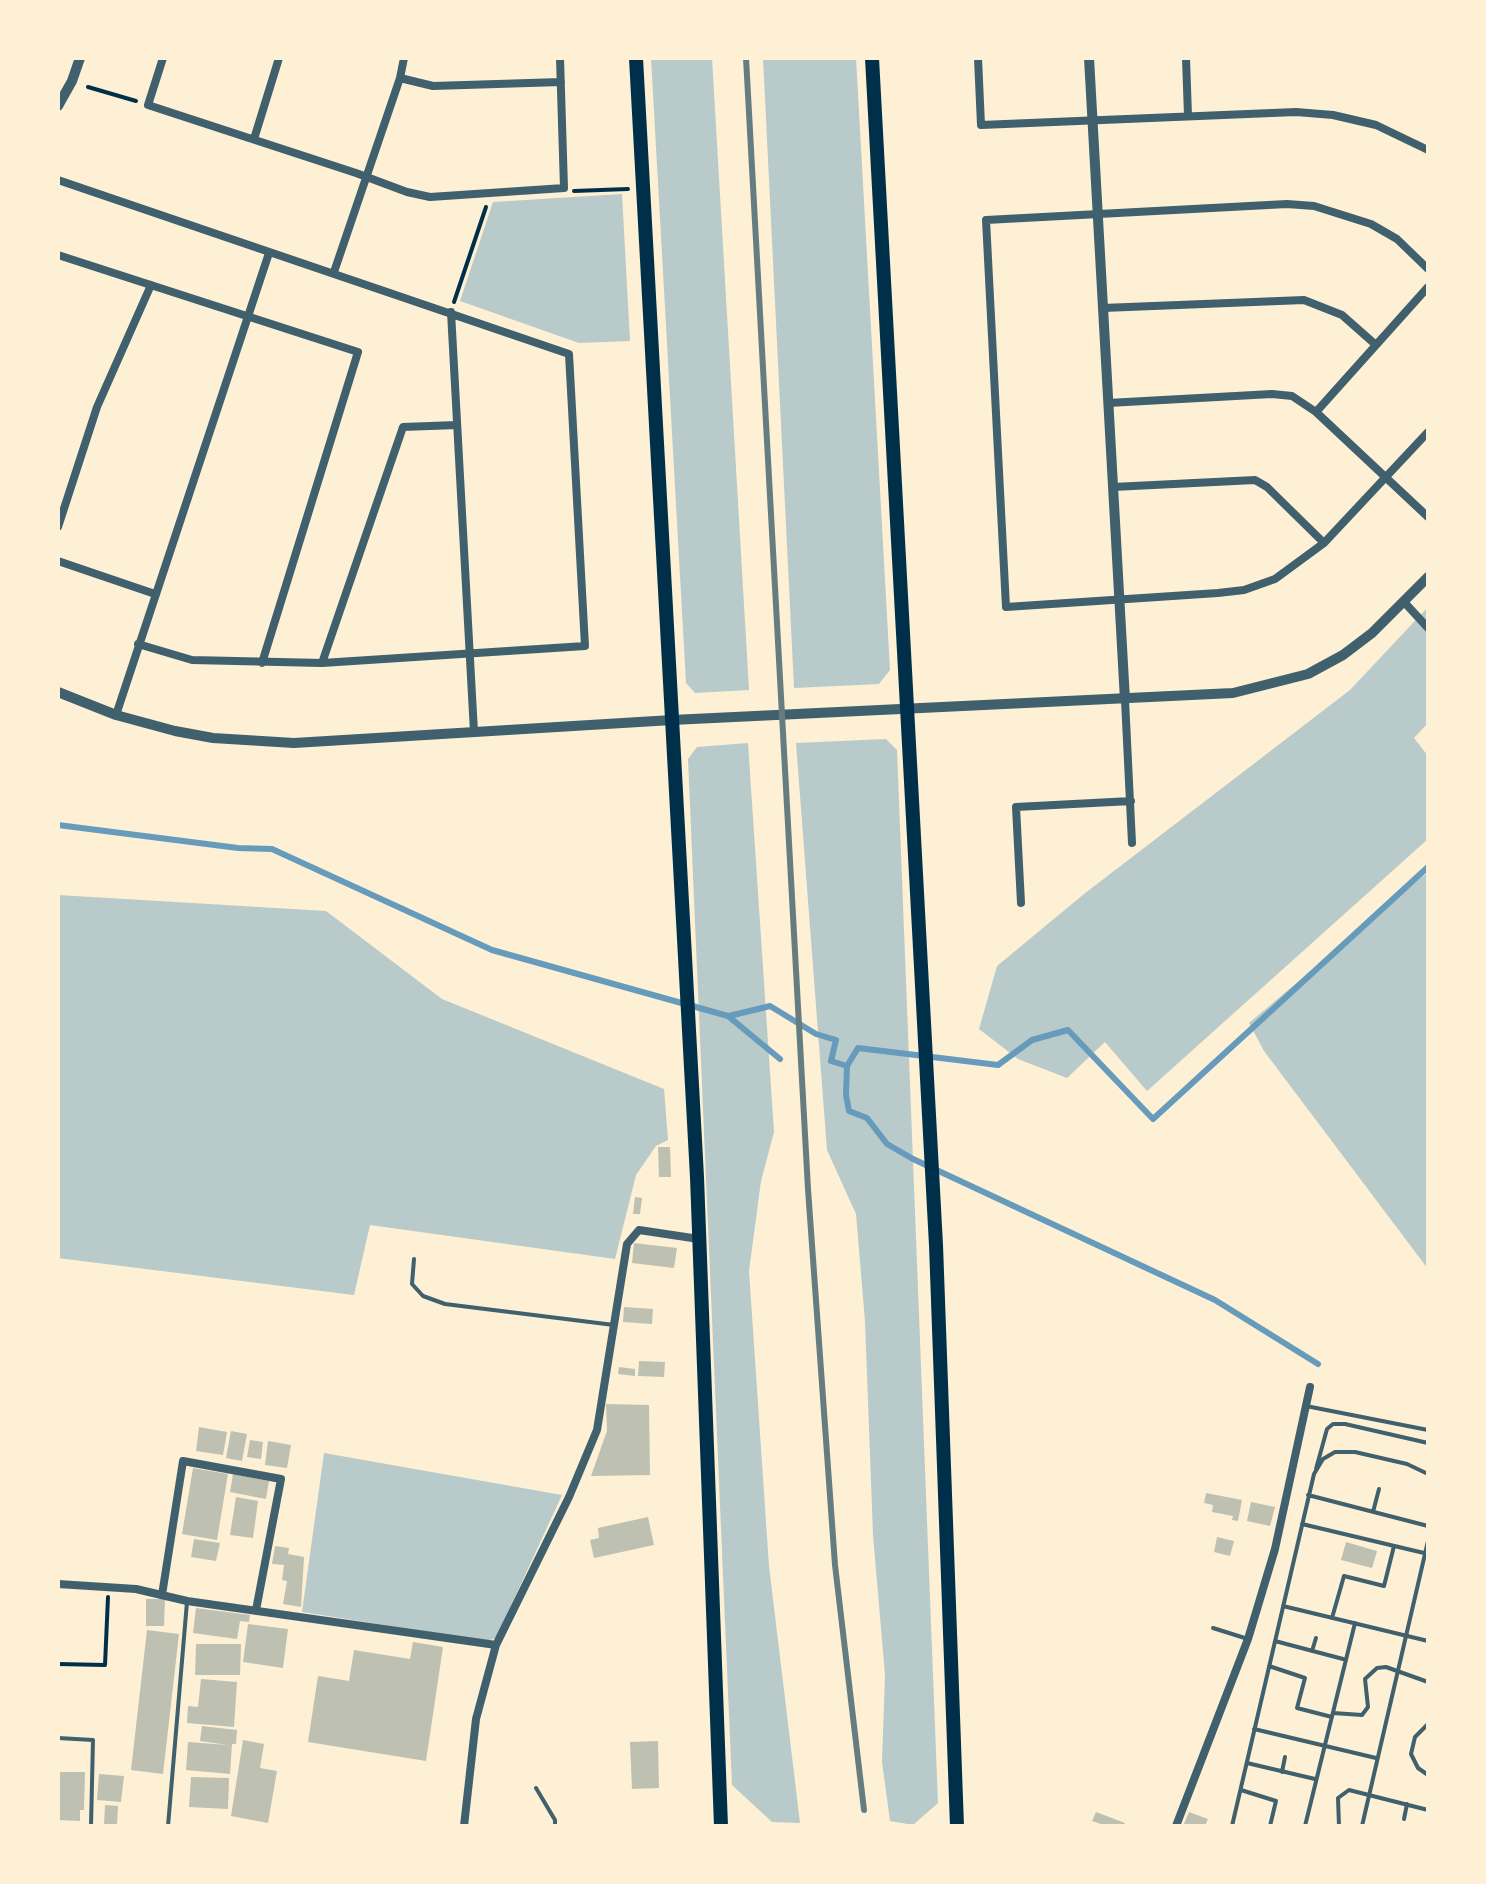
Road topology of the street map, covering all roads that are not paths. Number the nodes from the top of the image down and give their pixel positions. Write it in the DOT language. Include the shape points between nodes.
graph roads {
  1 [pos="80,58"];
  2 [pos="163,58"];
  3 [pos="279,58"];
  4 [pos="404,58"];
  5 [pos="560,58"];
  6 [pos="636,58"];
  7 [pos="872,58"];
  8 [pos="978,58"];
  9 [pos="1089,58"];
  10 [pos="1186,58"];
  11 [pos="400,78"];
  12 [pos="562,82"];
  13 [pos="58,106"];
  14 [pos="1188,116"];
  15 [pos="1092,120"];
  16 [pos="254,139"];
  17 [pos="1428,150"];
  18 [pos="366,176"];
  19 [pos="58,180"];
  20 [pos="1098,216"];
  21 [pos="269,253"];
  22 [pos="58,256"];
  23 [pos="1428,269"];
  24 [pos="334,272"];
  25 [pos="151,285"];
  26 [pos="1428,287"];
  27 [pos="452,307"];
  28 [pos="1103,308"];
  29 [pos="248,316"];
  30 [pos="1376,345"];
  31 [pos="1108,404"];
  32 [pos="1316,412"];
  33 [pos="457,424"];
  34 [pos="1428,432"];
  35 [pos="1387,478"];
  36 [pos="1112,486"];
  37 [pos="1428,518"];
  38 [pos="58,527"];
  39 [pos="1324,543"];
  40 [pos="58,561"];
  41 [pos="1428,577"];
  42 [pos="154,594"];
  43 [pos="1119,602"];
  44 [pos="1405,603"];
  45 [pos="1428,628"];
  46 [pos="138,644"];
  47 [pos="470,654"];
  48 [pos="262,663"];
  49 [pos="322,663"];
  50 [pos="58,692"];
  51 [pos="1125,700"];
  52 [pos="908,709"];
  53 [pos="116,714"];
  54 [pos="672,720"];
  55 [pos="474,732"];
  56 [pos="1131,801"];
  57 [pos="1132,843"];
  58 [pos="1021,903"];
  59 [pos="699,1239"];
  60 [pos="414,1259"];
  61 [pos="614,1324"];
  62 [pos="1310,1388"];
  63 [pos="1306,1406"];
  64 [pos="1428,1430"];
  65 [pos="1428,1443"];
  66 [pos="1314,1474"];
  67 [pos="1428,1474"];
  68 [pos="1379,1490"];
  69 [pos="1308,1495"];
  70 [pos="1373,1512"];
  71 [pos="1302,1524"];
  72 [pos="1428,1526"];
  73 [pos="1428,1541"];
  74 [pos="1394,1546"];
  75 [pos="1426,1553"];
  76 [pos="58,1584"];
  77 [pos="1418,1588"];
  78 [pos="1428,1590"];
  79 [pos="162,1595"];
  80 [pos="187,1601"];
  81 [pos="1283,1606"];
  82 [pos="256,1610"];
  83 [pos="1332,1618"];
  84 [pos="1354,1622"];
  85 [pos="1213,1628"];
  86 [pos="1406,1636"];
  87 [pos="1316,1638"];
  88 [pos="1248,1639"];
  89 [pos="1275,1641"];
  90 [pos="1428,1641"];
  91 [pos="496,1645"];
  92 [pos="1312,1651"];
  93 [pos="1345,1660"];
  94 [pos="1269,1666"];
  95 [pos="1398,1671"];
  96 [pos="1428,1682"];
  97 [pos="1332,1715"];
  98 [pos="1428,1724"];
  99 [pos="1254,1729"];
  100 [pos="58,1738"];
  101 [pos="1324,1747"];
  102 [pos="1286,1757"];
  103 [pos="1378,1758"];
  104 [pos="1247,1763"];
  105 [pos="1282,1772"];
  106 [pos="1428,1775"];
  107 [pos="1316,1779"];
  108 [pos="536,1788"];
  109 [pos="1240,1790"];
  110 [pos="1369,1795"];
  111 [pos="1408,1804"];
  112 [pos="1428,1810"];
  113 [pos="1404,1819"];
  114 [pos="91,1826"];
  115 [pos="168,1826"];
  116 [pos="464,1826"];
  117 [pos="555,1826"];
  118 [pos="720,1826"];
  119 [pos="957,1826"];
  120 [pos="1176,1826"];
  121 [pos="1232,1826"];
  122 [pos="1270,1826"];
  123 [pos="1305,1826"];
  124 [pos="1339,1826"];
  125 [pos="1362,1826"];
  1 -- 13 [label="street"];
  2 -- 16 [label="street" via="148,104"];
  3 -- 16 [label="street"];
  4 -- 11 [label="street"];
  5 -- 12 [label="street"];
  6 -- 54 [label="highway"];
  7 -- 52 [label="highway"];
  8 -- 15 [label="street" via="981,125"];
  9 -- 15 [label="street"];
  10 -- 14 [label="street"];
  11 -- 12 [label="street" via="433,86"];
  11 -- 18 [label="street"];
  12 -- 18 [label="street" via="564,188 430,197"];
  14 -- 15 [label="street"];
  14 -- 17 [label="street" via="1332,115"];
  15 -- 20 [label="street"];
  16 -- 18 [label="street"];
  18 -- 24 [label="street"];
  19 -- 21 [label="street"];
  20 -- 23 [label="street" via="1314,206 1371,224"];
  20 -- 28 [label="street"];
  20 -- 43 [label="street" via="986,220 1006,607"];
  21 -- 24 [label="street"];
  21 -- 29 [label="street"];
  22 -- 25 [label="street"];
  24 -- 27 [label="street"];
  25 -- 29 [label="street"];
  25 -- 38 [label="street" via="97,407"];
  26 -- 30 [label="street"];
  27 -- 33 [label="street"];
  27 -- 47 [label="street" via="569,354 586,646"];
  28 -- 30 [label="street" via="1304,300 1342,316"];
  28 -- 31 [label="street"];
  29 -- 42 [label="street"];
  29 -- 48 [label="street" via="358,352"];
  30 -- 32 [label="street"];
  31 -- 32 [label="street" via="1272,394 1292,396"];
  31 -- 36 [label="street"];
  32 -- 35 [label="street"];
  33 -- 47 [label="street"];
  33 -- 49 [label="street" via="403,427"];
  34 -- 35 [label="street"];
  35 -- 37 [label="street"];
  35 -- 39 [label="street"];
  36 -- 39 [label="street" via="1255,480"];
  36 -- 43 [label="street"];
  39 -- 43 [label="street" via="1275,579 1244,590"];
  40 -- 42 [label="street"];
  41 -- 44 [label="street"];
  42 -- 46 [label="street"];
  43 -- 51 [label="street"];
  44 -- 45 [label="street"];
  44 -- 51 [label="street" via="1343,655 1308,674 1233,693"];
  46 -- 48 [label="street" via="192,660"];
  46 -- 53 [label="street"];
  47 -- 49 [label="street"];
  47 -- 55 [label="street"];
  48 -- 49 [label="street"];
  50 -- 53 [label="street"];
  51 -- 52 [label="street"];
  51 -- 56 [label="street"];
  52 -- 54 [label="street"];
  52 -- 119 [label="highway"];
  53 -- 55 [label="street" via="175,731 294,744"];
  54 -- 55 [label="street"];
  54 -- 59 [label="highway"];
  56 -- 57 [label="street"];
  56 -- 58 [label="street" via="1016,807"];
  59 -- 61 [label="street" via="639,1230 627,1244"];
  59 -- 118 [label="highway"];
  60 -- 61 [label="lane" via="412,1284 444,1304"];
  61 -- 91 [label="street" via="596,1430"];
  62 -- 63 [label="street"];
  63 -- 64 [label="lane"];
  63 -- 88 [label="street"];
  65 -- 66 [label="lane" via="1332,1424"];
  66 -- 67 [label="lane" via="1335,1452 1354,1452"];
  66 -- 69 [label="lane"];
  68 -- 70 [label="lane"];
  69 -- 70 [label="lane"];
  69 -- 71 [label="lane"];
  70 -- 72 [label="lane"];
  71 -- 74 [label="lane"];
  71 -- 81 [label="lane"];
  73 -- 75 [label="lane"];
  74 -- 75 [label="lane"];
  74 -- 83 [label="lane" via="1384,1586 1344,1576"];
  75 -- 77 [label="lane"];
  76 -- 79 [label="street"];
  77 -- 78 [label="lane"];
  77 -- 86 [label="lane"];
  79 -- 80 [label="street"];
  79 -- 82 [label="street" via="183,1462 282,1478"];
  80 -- 82 [label="street"];
  80 -- 115 [label="lane"];
  81 -- 83 [label="lane"];
  81 -- 89 [label="lane"];
  82 -- 91 [label="street"];
  83 -- 84 [label="lane"];
  84 -- 86 [label="lane"];
  84 -- 93 [label="lane"];
  85 -- 88 [label="lane"];
  86 -- 90 [label="lane"];
  86 -- 95 [label="lane"];
  87 -- 92 [label="lane"];
  88 -- 120 [label="street"];
  89 -- 92 [label="lane"];
  89 -- 94 [label="lane"];
  91 -- 116 [label="street" via="476,1719"];
  92 -- 93 [label="lane"];
  93 -- 97 [label="lane"];
  94 -- 97 [label="lane" via="1305,1678 1298,1708"];
  94 -- 99 [label="lane"];
  95 -- 96 [label="lane"];
  95 -- 97 [label="lane" via="1386,1667 1368,1674 1362,1715"];
  95 -- 103 [label="lane"];
  97 -- 101 [label="lane"];
  98 -- 106 [label="lane" via="1411,1754"];
  99 -- 101 [label="lane"];
  99 -- 104 [label="lane"];
  100 -- 114 [label="lane" via="93,1740"];
  101 -- 103 [label="lane"];
  101 -- 107 [label="lane"];
  102 -- 105 [label="lane"];
  103 -- 110 [label="lane"];
  104 -- 105 [label="lane"];
  104 -- 109 [label="lane"];
  105 -- 107 [label="lane"];
  107 -- 123 [label="lane"];
  108 -- 117 [label="lane"];
  109 -- 121 [label="lane"];
  109 -- 122 [label="lane" via="1276,1802"];
  110 -- 111 [label="lane"];
  110 -- 124 [label="lane" via="1342,1792"];
  110 -- 125 [label="lane"];
  111 -- 112 [label="lane"];
  111 -- 113 [label="lane"];
}
